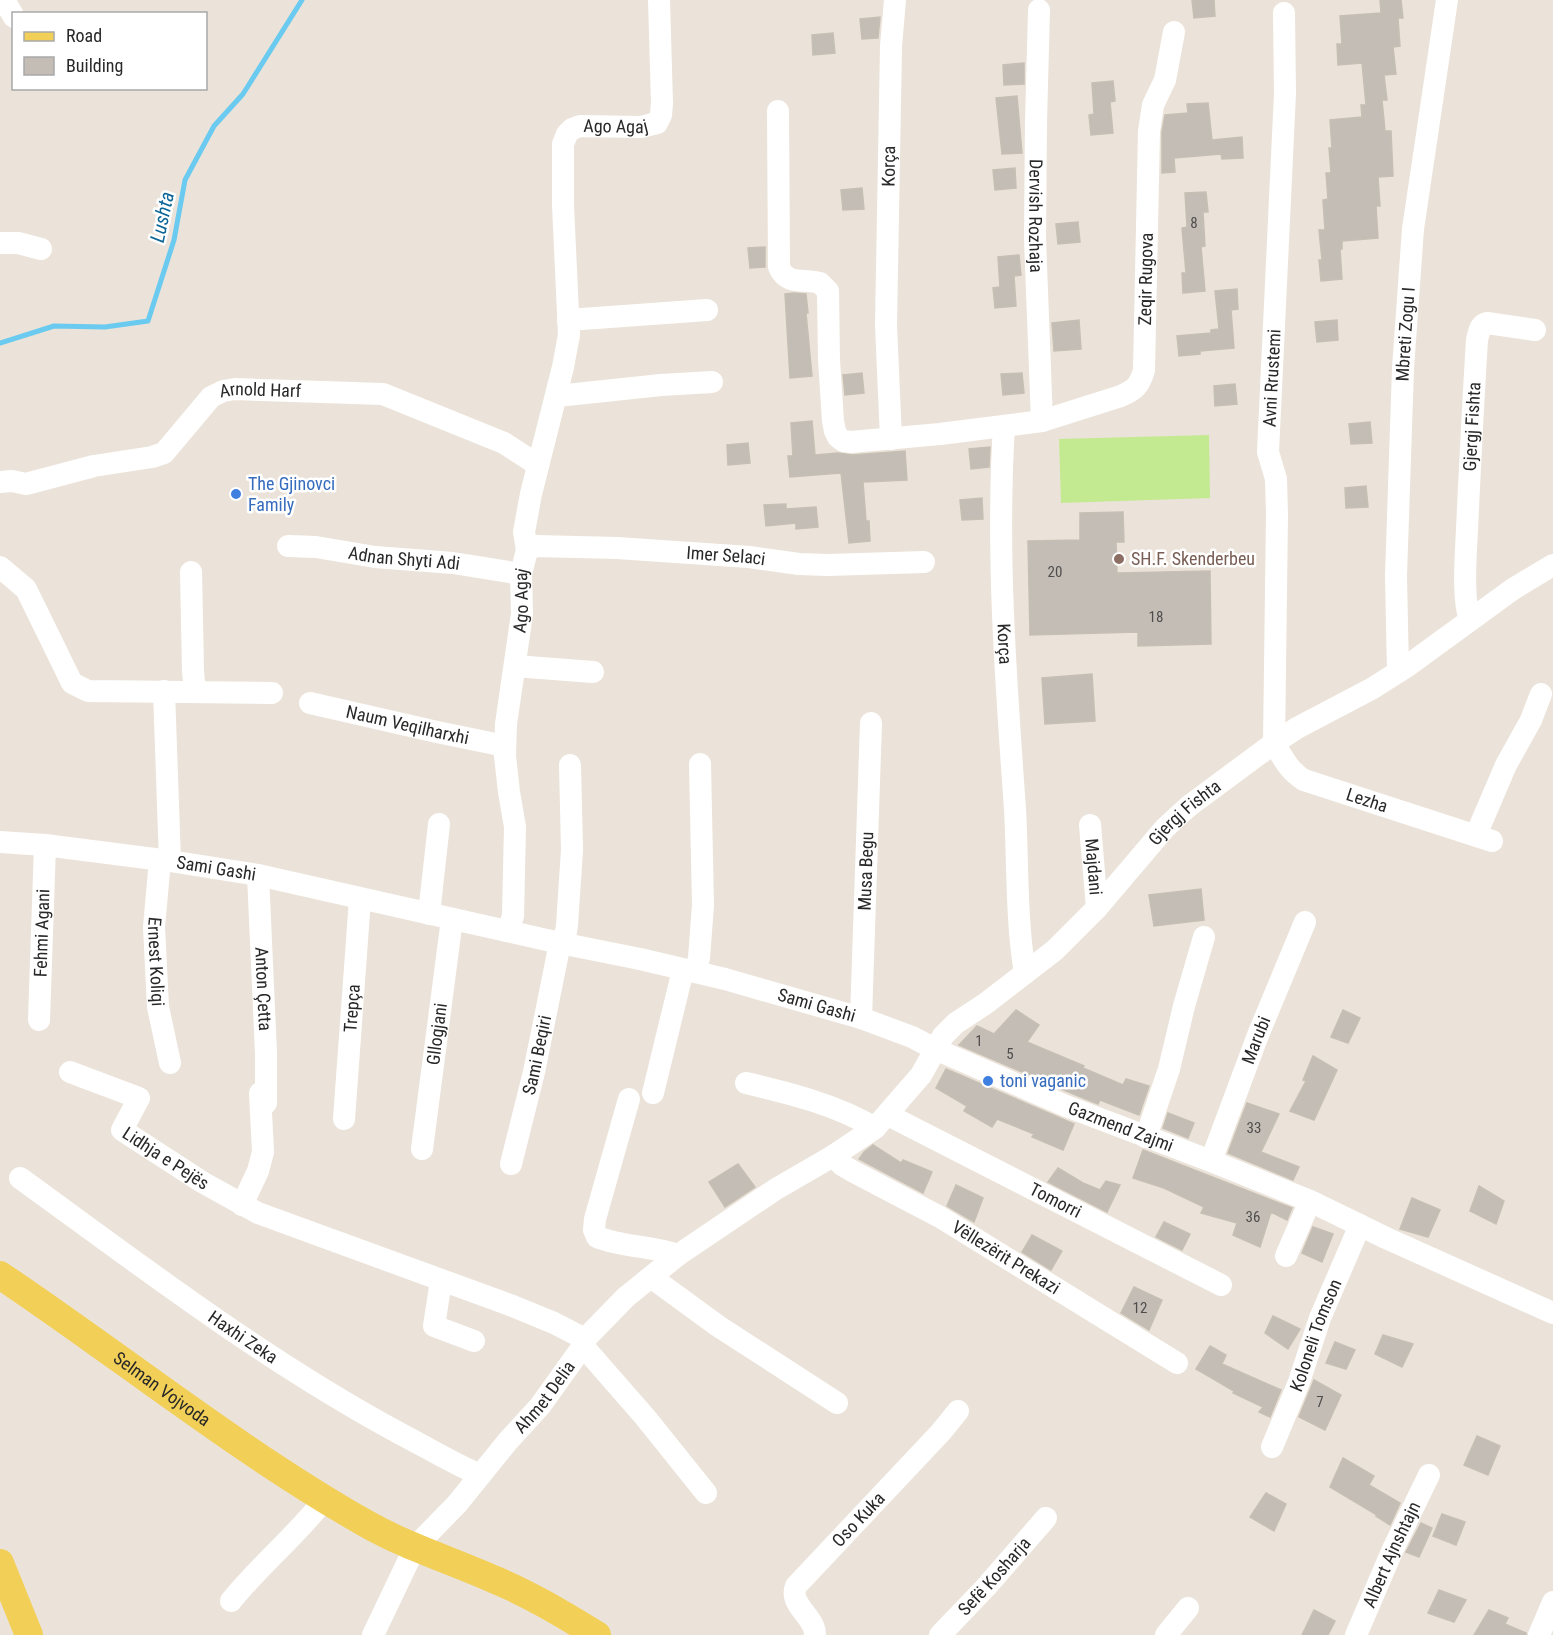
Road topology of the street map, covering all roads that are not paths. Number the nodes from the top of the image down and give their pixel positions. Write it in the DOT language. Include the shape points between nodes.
graph roads {
  1 [pos="4,0"];
  2 [pos="659,0"];
  3 [pos="895,0"];
  4 [pos="1447,0"];
  5 [pos="1039,10"];
  6 [pos="1284,13"];
  7 [pos="12,14"];
  8 [pos="1174,32"];
  9 [pos="778,111"];
  10 [pos="0,243"];
  11 [pos="41,249"];
  12 [pos="707,310"];
  13 [pos="568,320"];
  14 [pos="1535,330"];
  15 [pos="712,382"];
  16 [pos="557,396"];
  17 [pos="1042,421"];
  18 [pos="1004,426"];
  19 [pos="891,439"];
  20 [pos="538,465"];
  21 [pos="0,482"];
  22 [pos="288,546"];
  23 [pos="527,550"];
  24 [pos="924,562"];
  25 [pos="0,567"];
  26 [pos="1550,568"];
  27 [pos="191,572"];
  28 [pos="521,574"];
  29 [pos="1470,620"];
  30 [pos="515,666"];
  31 [pos="592,672"];
  32 [pos="1398,672"];
  33 [pos="164,691"];
  34 [pos="195,693"];
  35 [pos="272,693"];
  36 [pos="1541,694"];
  37 [pos="310,703"];
  38 [pos="871,723"];
  39 [pos="1274,743"];
  40 [pos="505,746"];
  41 [pos="700,764"];
  42 [pos="570,765"];
  43 [pos="439,824"];
  44 [pos="1090,825"];
  45 [pos="0,842"];
  46 [pos="45,845"];
  47 [pos="165,860"];
  48 [pos="258,875"];
  49 [pos="360,899"];
  50 [pos="1097,908"];
  51 [pos="429,914"];
  52 [pos="452,919"];
  53 [pos="1305,922"];
  54 [pos="508,931"];
  55 [pos="1204,937"];
  56 [pos="560,943"];
  57 [pos="689,971"];
  58 [pos="1025,973"];
  59 [pos="861,1018"];
  60 [pos="39,1020"];
  61 [pos="935,1049"];
  62 [pos="170,1063"];
  63 [pos="70,1072"];
  64 [pos="746,1083"];
  65 [pos="653,1093"];
  66 [pos="628,1099"];
  67 [pos="344,1119"];
  68 [pos="882,1121"];
  69 [pos="1146,1137"];
  70 [pos="422,1149"];
  71 [pos="833,1156"];
  72 [pos="1210,1161"];
  73 [pos="511,1164"];
  74 [pos="20,1178"];
  75 [pos="1310,1201"];
  76 [pos="242,1205"];
  77 [pos="1360,1225"];
  78 [pos="678,1254"];
  79 [pos="1287,1256"];
  80 [pos="0,1275"];
  81 [pos="651,1276"];
  82 [pos="441,1281"];
  83 [pos="1221,1286"];
  84 [pos="1553,1313"];
  85 [pos="474,1341"];
  86 [pos="584,1342"];
  87 [pos="1177,1363"];
  88 [pos="837,1403"];
  89 [pos="958,1411"];
  90 [pos="1272,1447"];
  91 [pos="1429,1474"];
  92 [pos="480,1475"];
  93 [pos="706,1493"];
  94 [pos="325,1499"];
  95 [pos="1046,1518"];
  96 [pos="415,1547"];
  97 [pos="0,1563"];
  98 [pos="6,1587"];
  99 [pos="231,1601"];
  100 [pos="1553,1602"];
  101 [pos="1188,1608"];
  102 [pos="583,1631"];
  103 [pos="29,1635"];
  104 [pos="373,1635"];
  105 [pos="815,1635"];
  106 [pos="940,1635"];
  107 [pos="1166,1635"];
  108 [pos="1356,1635"];
  109 [pos="1539,1635"];
  1 -- 7 [label="street"];
  2 -- 13 [label="street, Ago Agaj" via="662,103 657,123 641,128 580,126 567,134 563,144"];
  3 -- 19 [label="street, Korça" via="886,325"];
  4 -- 32 [label="street, Mbreti Zogu I" via="1413,229 1405,333 1397,511"];
  5 -- 17 [label="street, Dervish Rozhaja" via="1035,249"];
  6 -- 39 [label="street, Avni Rrustemi" via="1285,93 1268,452 1276,479 1277,514"];
  8 -- 17 [label="street, Zeqir Rugova" via="1166,80 1153,105 1149,131 1144,370 1140,383 1121,396"];
  9 -- 19 [label="street" via="779,267 788,279 820,283 828,291 835,431 843,441"];
  10 -- 11 [label="street"];
  12 -- 13 [label="street"];
  13 -- 16 [label="street, Ago Agaj" via="569,335"];
  14 -- 29 [label="street, Gjergj Fishta" via="1487,323 1479,329 1466,552 1466,610"];
  15 -- 16 [label="street"];
  16 -- 20 [label="street, Ago Agaj"];
  17 -- 18 [label="street, Zeqir Rugova"];
  18 -- 19 [label="street"];
  18 -- 58 [label="street, Korça" via="1004,642"];
  20 -- 21 [label="street, Arnold Harf" via="504,443 383,394 235,389 211,397 164,453 26,484"];
  20 -- 23 [label="street, Ago Agaj" via="524,532"];
  22 -- 28 [label="street, Adnan Shyti Adi"];
  23 -- 24 [label="street, Imer Selaci" via="536,546 617,548 828,565"];
  23 -- 28 [label="street, Ago Agaj"];
  25 -- 33 [label="street" via="26,589 72,683 88,691"];
  26 -- 29 [label="street, Gjergj Fishta"];
  27 -- 34 [label="street"];
  28 -- 30 [label="street, Ago Agaj" via="522,614"];
  29 -- 32 [label="street, Gjergj Fishta"];
  30 -- 31 [label="street"];
  30 -- 40 [label="street, Ago Agaj"];
  32 -- 39 [label="street, Gjergj Fishta"];
  33 -- 34 [label="street"];
  33 -- 47 [label="street"];
  34 -- 35 [label="street"];
  36 -- 39 [label="street, Lezha" via="1506,765 1484,838 1304,780 1294,774"];
  37 -- 40 [label="street, Naum Veqilharxhi"];
  38 -- 59 [label="street, Musa Begu"];
  39 -- 50 [label="street, Gjergj Fishta" via="1165,828"];
  40 -- 54 [label="street, Ago Agaj" via="515,827 513,905"];
  41 -- 57 [label="street" via="703,905 700,948"];
  42 -- 56 [label="street, Sami Beqiri" via="571,861 567,925"];
  43 -- 51 [label="street"];
  44 -- 50 [label="street, Majdani"];
  45 -- 46 [label="street, Sami Gashi"];
  46 -- 47 [label="street, Sami Gashi"];
  46 -- 60 [label="street, Fehmi Agani"];
  47 -- 48 [label="street, Sami Gashi"];
  47 -- 62 [label="street, Ernest Koliqi" via="154,927 159,1007"];
  48 -- 49 [label="street, Sami Gashi"];
  48 -- 76 [label="street, Anton Çetta" via="266,1053 263,1152"];
  49 -- 51 [label="street, Sami Gashi"];
  49 -- 67 [label="street, Trepça"];
  50 -- 58 [label="street, Gjergj Fishta" via="1055,951"];
  51 -- 52 [label="street, Sami Gashi"];
  52 -- 54 [label="street, Sami Gashi"];
  52 -- 70 [label="street, Gllogjani"];
  53 -- 72 [label="street, Marubi"];
  54 -- 56 [label="street, Sami Gashi"];
  55 -- 69 [label="street" via="1169,1069"];
  56 -- 57 [label="street, Sami Gashi"];
  56 -- 73 [label="street, Sami Beqiri"];
  57 -- 59 [label="street, Sami Gashi"];
  57 -- 65 [label="street"];
  58 -- 61 [label="street, Gjergj Fishta" via="956,1023"];
  59 -- 61 [label="street, Sami Gashi"];
  61 -- 68 [label="street, Ahmet Delia" via="921,1074"];
  61 -- 69 [label="street, Gazmend Zajmi"];
  63 -- 76 [label="street, Lidhja e Pejës" via="139,1098 122,1130"];
  64 -- 68 [label="street" via="861,1119"];
  66 -- 78 [label="street" via="594,1230 597,1237 607,1241"];
  68 -- 71 [label="street, Ahmet Delia"];
  68 -- 83 [label="street, Tomorri"];
  69 -- 72 [label="street, Gazmend Zajmi"];
  71 -- 78 [label="street, Ahmet Delia"];
  71 -- 87 [label="street, Vëllezërit Prekazi" via="842,1165 940,1217"];
  72 -- 75 [label="street, Gazmend Zajmi"];
  74 -- 92 [label="street, Haxhi Zeka" via="283,1365"];
  75 -- 77 [label="street, Gazmend Zajmi"];
  75 -- 79 [label="street"];
  76 -- 82 [label="street, Lidhja e Pejës"];
  77 -- 84 [label="street, Gazmend Zajmi"];
  77 -- 90 [label="street, Koloneli Tomson"];
  78 -- 81 [label="street, Ahmet Delia"];
  80 -- 94 [label="main road, Selman Vojvoda"];
  81 -- 86 [label="street, Ahmet Delia"];
  81 -- 88 [label="street" via="718,1326"];
  82 -- 85 [label="street" via="434,1326"];
  82 -- 86 [label="street, Lidhja e Pejës" via="554,1323"];
  86 -- 92 [label="street, Ahmet Delia" via="540,1406"];
  86 -- 93 [label="street"];
  89 -- 105 [label="street, Oso Kuka" via="796,1586 795,1599 815,1628"];
  91 -- 108 [label="street, Albert Ajnshtajn"];
  92 -- 96 [label="street, Ahmet Delia"];
  94 -- 96 [label="main road, Selman Vojvoda"];
  94 -- 99 [label="street"];
  95 -- 106 [label="street, Sefë Kosharja"];
  96 -- 102 [label="main road, Selman Vojvoda" via="495,1580"];
  96 -- 104 [label="street, Ahmet Delia"];
  97 -- 98 [label="main road"];
  98 -- 103 [label="main road"];
  100 -- 109 [label="street"];
  101 -- 107 [label="street"];
}
